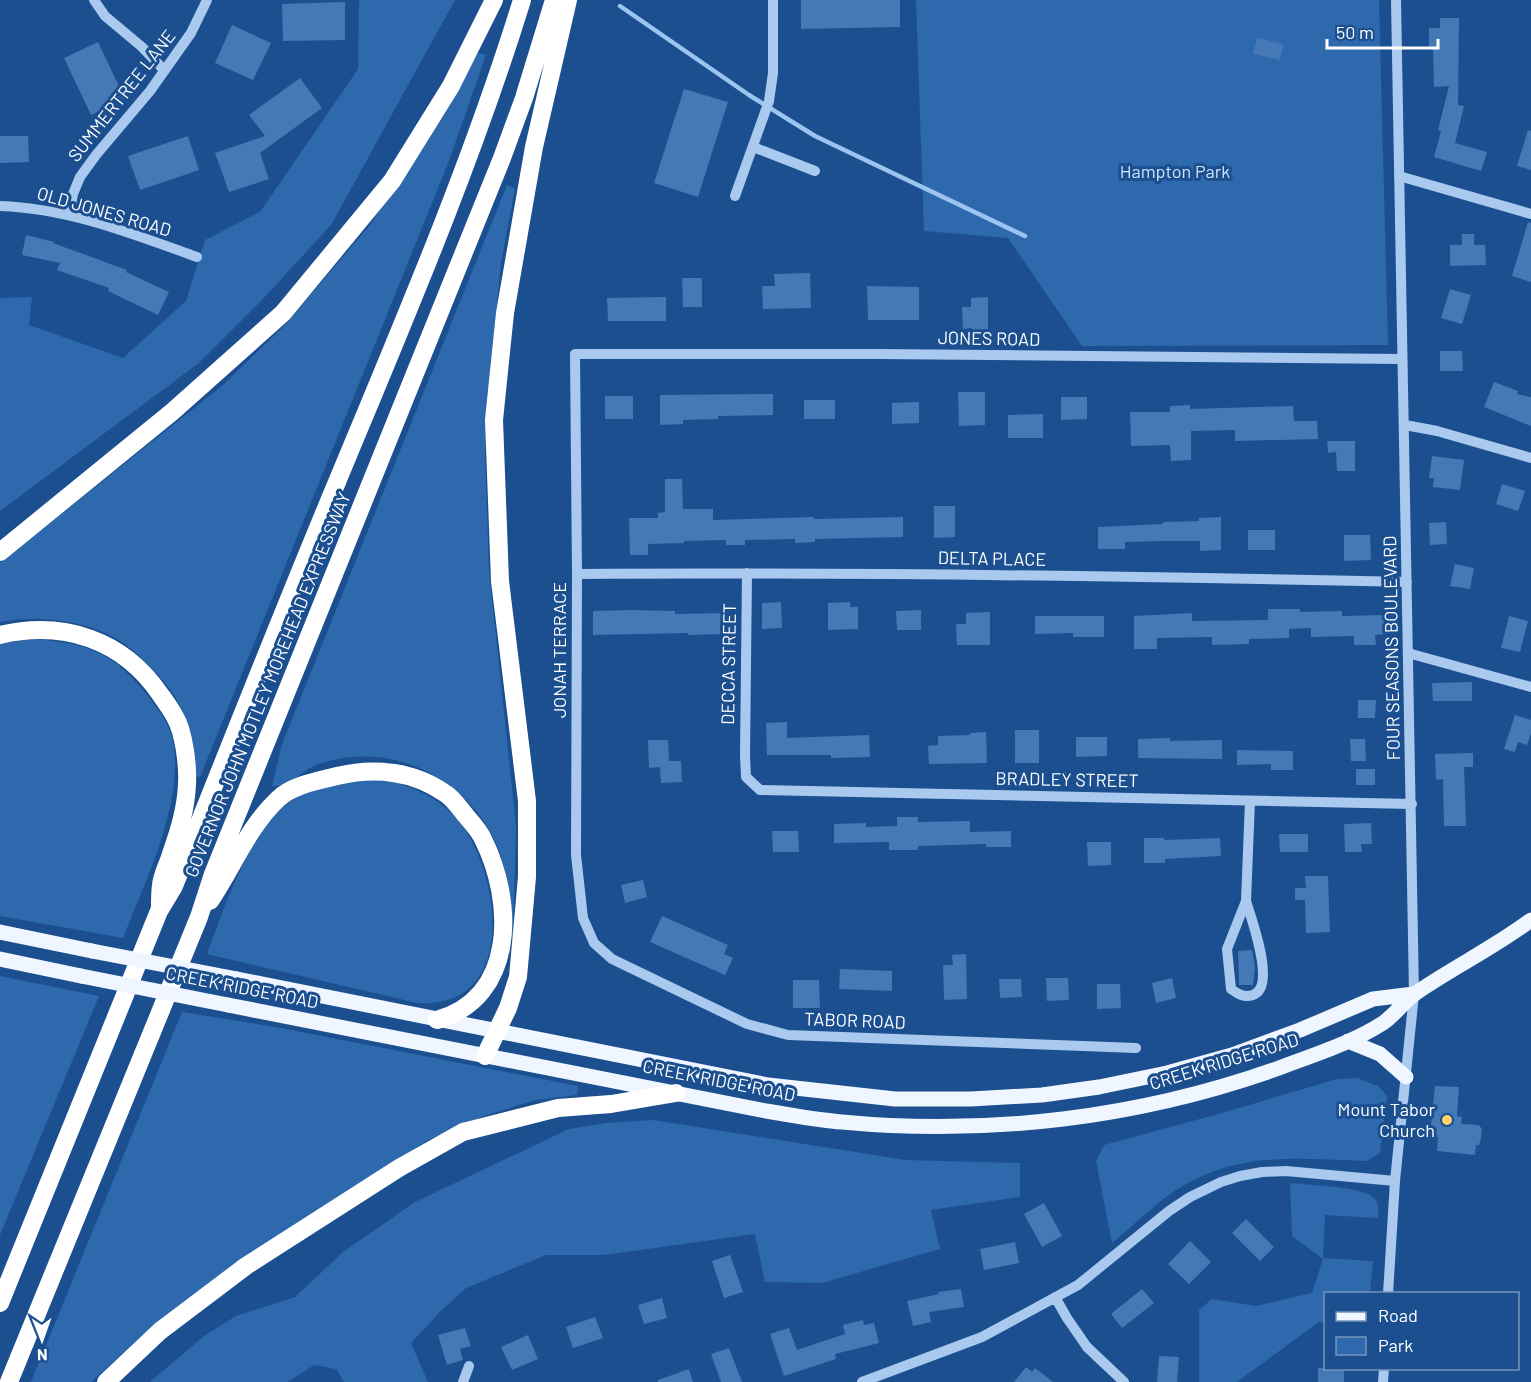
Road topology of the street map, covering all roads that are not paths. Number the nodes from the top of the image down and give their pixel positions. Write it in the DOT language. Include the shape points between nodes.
graph roads {
  1 [pos="94,0"];
  2 [pos="207,0"];
  3 [pos="494,0"];
  4 [pos="522,0"];
  5 [pos="554,0"];
  6 [pos="568,0"];
  7 [pos="772,0"];
  8 [pos="1396,0"];
  9 [pos="164,70"];
  10 [pos="753,147"];
  11 [pos="814,171"];
  12 [pos="1399,176"];
  13 [pos="735,196"];
  14 [pos="0,206"];
  15 [pos="1531,214"];
  16 [pos="69,215"];
  17 [pos="197,257"];
  18 [pos="575,354"];
  19 [pos="1402,359"];
  20 [pos="1405,424"];
  21 [pos="1531,458"];
  22 [pos="0,552"];
  23 [pos="747,573"];
  24 [pos="577,574"];
  25 [pos="1407,582"];
  26 [pos="0,634"];
  27 [pos="1408,653"];
  28 [pos="1531,687"];
  29 [pos="745,756"];
  30 [pos="1251,801"];
  31 [pos="1412,804"];
  32 [pos="1246,901"];
  33 [pos="159,911"];
  34 [pos="199,917"];
  35 [pos="1531,920"];
  36 [pos="0,932"];
  37 [pos="594,943"];
  38 [pos="0,959"];
  39 [pos="1414,994"];
  40 [pos="437,1020"];
  41 [pos="499,1031"];
  42 [pos="1348,1041"];
  43 [pos="1136,1048"];
  44 [pos="485,1056"];
  45 [pos="1406,1077"];
  46 [pos="676,1093"];
  47 [pos="1395,1181"];
  48 [pos="1388,1292"];
  49 [pos="1056,1297"];
  50 [pos="0,1303"];
  51 [pos="469,1366"];
  52 [pos="9,1382"];
  53 [pos="106,1382"];
  54 [pos="463,1382"];
  55 [pos="862,1382"];
  56 [pos="1124,1382"];
  1 -- 9 [label="street" via="105,16"];
  2 -- 9 [label="street, SUMMERTREE LANE" via="191,33"];
  3 -- 22 [label="highway" via="451,86 393,181 284,313 172,412"];
  4 -- 33 [label="highway, GOVERNOR JOHN MOTLEY MOREHEAD EXPRESSWAY" via="495,86 402,324 174,886"];
  5 -- 34 [label="highway, GOVERNOR JOHN MOTLEY MOREHEAD EXPRESSWAY" via="502,158"];
  6 -- 41 [label="highway" via="534,147 505,313 494,420 500,581 527,801 527,877 518,976"];
  7 -- 10 [label="street" via="773,73 769,100"];
  8 -- 12 [label="street, FOUR SEASONS BOULEVARD"];
  9 -- 16 [label="street, SUMMERTREE LANE" via="80,177"];
  10 -- 11 [label="street"];
  10 -- 13 [label="street"];
  12 -- 15 [label="street"];
  12 -- 19 [label="street, FOUR SEASONS BOULEVARD"];
  14 -- 16 [label="street, OLD JONES ROAD"];
  16 -- 17 [label="street, OLD JONES ROAD"];
  18 -- 19 [label="street, JONES ROAD"];
  18 -- 24 [label="street, JONAH TERRACE"];
  19 -- 20 [label="street, FOUR SEASONS BOULEVARD"];
  20 -- 21 [label="street"];
  20 -- 25 [label="street, FOUR SEASONS BOULEVARD"];
  23 -- 24 [label="street, DELTA PLACE"];
  23 -- 25 [label="street, DELTA PLACE"];
  23 -- 29 [label="street, DECCA STREET"];
  24 -- 37 [label="street, JONAH TERRACE" via="576,855 583,918"];
  25 -- 27 [label="street, FOUR SEASONS BOULEVARD"];
  26 -- 33 [label="highway" via="61,631 110,646 150,680 176,718 187,783 183,820 161,884"];
  27 -- 28 [label="street"];
  27 -- 31 [label="street, FOUR SEASONS BOULEVARD"];
  29 -- 30 [label="street, BRADLEY STREET" via="747,777 760,790"];
  30 -- 31 [label="street, BRADLEY STREET"];
  30 -- 32 [label="street"];
  31 -- 39 [label="street, FOUR SEASONS BOULEVARD"];
  32 -- 32 [label="street" via="1227,949 1231,989 1248,996 1257,994 1263,985 1261,952"];
  33 -- 50 [label="highway, GOVERNOR JOHN MOTLEY MOREHEAD EXPRESSWAY"];
  34 -- 40 [label="highway" via="252,830 280,797 305,784 374,771 401,773 423,782 448,794 483,837 497,872 503,917 502,951 494,974 482,992 466,1005"];
  34 -- 52 [label="highway, GOVERNOR JOHN MOTLEY MOREHEAD EXPRESSWAY"];
  35 -- 39 [label="main road, CREEK RIDGE ROAD"];
  36 -- 40 [label="main road, CREEK RIDGE ROAD, bridge"];
  37 -- 43 [label="street, TABOR ROAD" via="612,959 669,988 747,1024 788,1035"];
  38 -- 44 [label="main road, CREEK RIDGE ROAD, bridge"];
  39 -- 41 [label="main road, CREEK RIDGE ROAD" via="1372,999 1232,1055 1167,1073 1042,1095 971,1099 896,1099 768,1085"];
  39 -- 42 [label="main road, CREEK RIDGE ROAD" via="1384,1023"];
  39 -- 45 [label="street, FOUR SEASONS BOULEVARD"];
  40 -- 41 [label="main road, CREEK RIDGE ROAD"];
  41 -- 44 [label="highway"];
  42 -- 45 [label="main road" via="1380,1054"];
  42 -- 46 [label="main road, CREEK RIDGE ROAD" via="1195,1095 1071,1119 994,1126 916,1127 841,1122"];
  44 -- 46 [label="main road, CREEK RIDGE ROAD"];
  45 -- 47 [label="street, FOUR SEASONS BOULEVARD"];
  46 -- 53 [label="highway" via="558,1108 463,1132 246,1266 160,1331"];
  47 -- 48 [label="street, FOUR SEASONS BOULEVARD"];
  47 -- 49 [label="street" via="1287,1171 1230,1179 1169,1211 1078,1285"];
  49 -- 55 [label="street" via="982,1337"];
  49 -- 56 [label="street" via="1087,1347"];
  51 -- 54 [label="street"];
}
